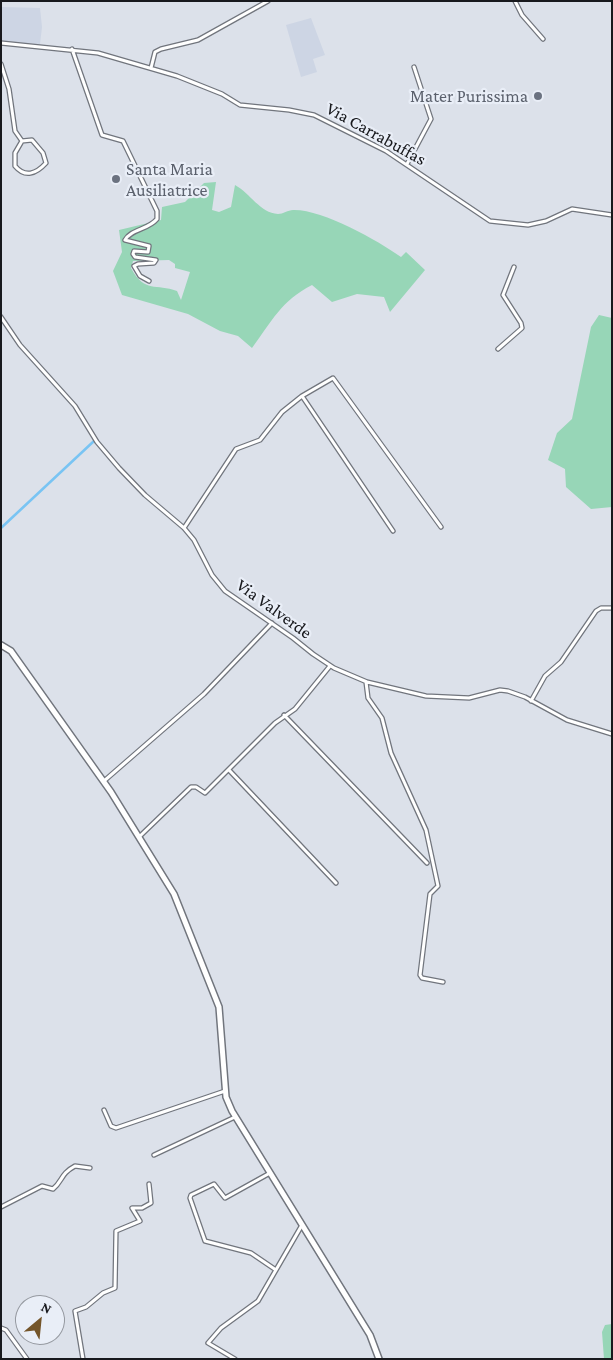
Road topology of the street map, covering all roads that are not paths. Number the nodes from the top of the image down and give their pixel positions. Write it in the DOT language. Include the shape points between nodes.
graph roads {
  1 [pos="268,1"];
  2 [pos="515,1"];
  3 [pos="543,39"];
  4 [pos="1,43"];
  5 [pos="72,49"];
  6 [pos="1,64"];
  7 [pos="414,66"];
  8 [pos="152,68"];
  9 [pos="22,140"];
  10 [pos="407,164"];
  11 [pos="612,215"];
  12 [pos="514,267"];
  13 [pos="149,281"];
  14 [pos="1,317"];
  15 [pos="498,349"];
  16 [pos="302,396"];
  17 [pos="442,527"];
  18 [pos="184,528"];
  19 [pos="393,531"];
  20 [pos="612,608"];
  21 [pos="272,623"];
  22 [pos="1,645"];
  23 [pos="330,666"];
  24 [pos="366,682"];
  25 [pos="531,701"];
  26 [pos="284,716"];
  27 [pos="612,734"];
  28 [pos="229,770"];
  29 [pos="104,781"];
  30 [pos="140,836"];
  31 [pos="427,863"];
  32 [pos="336,883"];
  33 [pos="443,982"];
  34 [pos="225,1091"];
  35 [pos="104,1110"];
  36 [pos="235,1116"];
  37 [pos="154,1155"];
  38 [pos="90,1168"];
  39 [pos="270,1173"];
  40 [pos="149,1184"];
  41 [pos="1,1207"];
  42 [pos="302,1225"];
  43 [pos="276,1270"];
  44 [pos="1,1328"];
  45 [pos="27,1359"];
  46 [pos="83,1359"];
  47 [pos="235,1359"];
  48 [pos="379,1359"];
  1 -- 8 [label="street" via="198,40 155,52"];
  2 -- 3 [label="street" via="522,15"];
  4 -- 5 [label="street, Via Carrabuffas"];
  5 -- 8 [label="street, Via Carrabuffas"];
  5 -- 13 [label="street" via="102,135 123,142 157,211 157,220 152,225 125,240 149,246 148,252 134,251 133,254 156,260 134,266 140,276"];
  6 -- 9 [label="street" via="9,89 15,131"];
  7 -- 10 [label="street" via="431,119"];
  8 -- 10 [label="street, Via Carrabuffas" via="212,89 240,105 314,115 358,135"];
  9 -- 9 [label="street" via="15,153 14,166 25,174 31,174 46,160 35,142"];
  10 -- 11 [label="street, Via Carrabuffas" via="490,221 528,225 572,209"];
  12 -- 15 [label="street" via="504,295 522,328"];
  14 -- 18 [label="street, Via Valverde" via="20,344 75,406 97,442 119,468"];
  16 -- 17 [label="street" via="333,378"];
  16 -- 18 [label="street" via="282,412 260,440 236,449"];
  16 -- 19 [label="street"];
  18 -- 21 [label="street, Via Valverde" via="226,592"];
  20 -- 25 [label="street" via="596,611 561,662 545,676"];
  21 -- 23 [label="street, Via Valverde"];
  21 -- 29 [label="street" via="204,694"];
  22 -- 29 [label="main road" via="11,651"];
  23 -- 24 [label="street, Via Valverde"];
  23 -- 26 [label="street" via="294,709"];
  24 -- 25 [label="street, Via Valverde" via="426,696 469,698 500,690"];
  24 -- 33 [label="street" via="368,698 382,718 391,753 426,830 438,886 430,894 420,975"];
  25 -- 27 [label="street, Via Valverde" via="567,720"];
  26 -- 28 [label="street"];
  26 -- 31 [label="street"];
  28 -- 30 [label="street" via="206,793 191,787"];
  28 -- 32 [label="street"];
  29 -- 30 [label="main road"];
  30 -- 34 [label="main road" via="174,894 216,998"];
  34 -- 35 [label="street" via="116,1128 110,1126"];
  34 -- 36 [label="main road"];
  36 -- 37 [label="street"];
  36 -- 39 [label="main road"];
  38 -- 41 [label="street" via="75,1166 62,1175 53,1188 42,1186"];
  39 -- 42 [label="main road"];
  39 -- 43 [label="street" via="225,1198 214,1184 190,1198 205,1241 251,1253"];
  40 -- 46 [label="street" via="151,1203 131,1209 140,1221 116,1231 115,1288 75,1311"];
  42 -- 43 [label="street"];
  42 -- 48 [label="main road" via="370,1336"];
  43 -- 47 [label="street" via="258,1301 221,1328 208,1343"];
  44 -- 45 [label="street" via="6,1330"];
}
